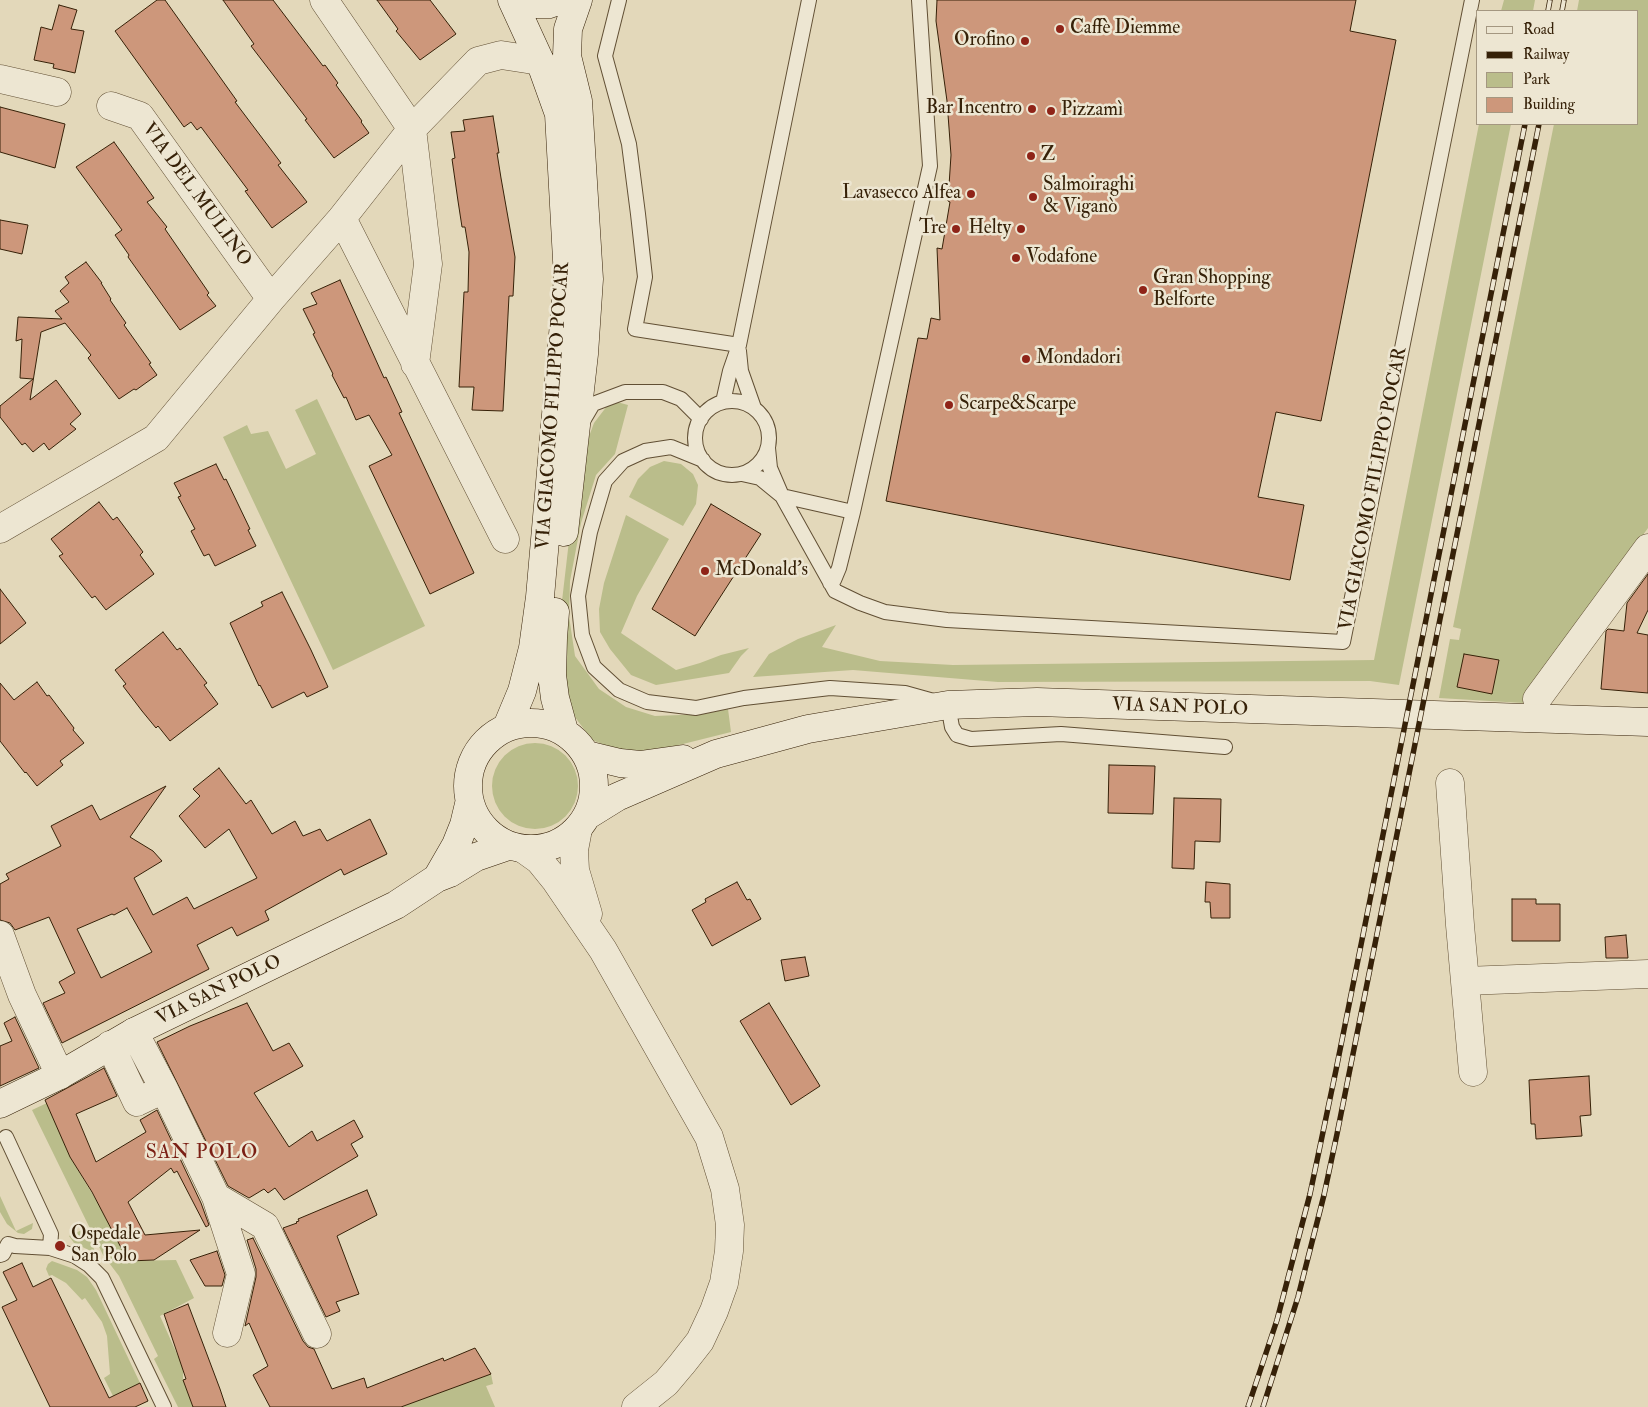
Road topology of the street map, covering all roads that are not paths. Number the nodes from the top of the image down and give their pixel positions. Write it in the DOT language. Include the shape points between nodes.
graph roads {
  1 [pos="324,0"];
  2 [pos="513,0"];
  3 [pos="560,0"];
  4 [pos="578,0"];
  5 [pos="619,0"];
  6 [pos="809,0"];
  7 [pos="919,0"];
  8 [pos="1472,0"];
  9 [pos="540,61"];
  10 [pos="0,79"];
  11 [pos="57,92"];
  12 [pos="111,106"];
  13 [pos="412,129"];
  14 [pos="342,218"];
  15 [pos="271,298"];
  16 [pos="739,345"];
  17 [pos="415,364"];
  18 [pos="723,402"];
  19 [pos="754,408"];
  20 [pos="701,418"];
  21 [pos="768,448"];
  22 [pos="572,460"];
  23 [pos="703,460"];
  24 [pos="742,474"];
  25 [pos="782,496"];
  26 [pos="853,512"];
  27 [pos="0,529"];
  28 [pos="505,539"];
  29 [pos="1648,548"];
  30 [pos="830,583"];
  31 [pos="1537,700"];
  32 [pos="948,705"];
  33 [pos="1648,722"];
  34 [pos="507,727"];
  35 [pos="564,731"];
  36 [pos="1225,747"];
  37 [pos="716,754"];
  38 [pos="587,755"];
  39 [pos="1450,782"];
  40 [pos="469,804"];
  41 [pos="583,822"];
  42 [pos="517,848"];
  43 [pos="437,878"];
  44 [pos="0,935"];
  45 [pos="594,935"];
  46 [pos="1648,974"];
  47 [pos="1465,981"];
  48 [pos="134,1032"];
  49 [pos="110,1045"];
  50 [pos="1473,1072"];
  51 [pos="60,1075"];
  52 [pos="164,1089"];
  53 [pos="0,1104"];
  54 [pos="6,1137"];
  55 [pos="216,1196"];
  56 [pos="2,1246"];
  57 [pos="50,1248"];
  58 [pos="227,1333"];
  59 [pos="317,1334"];
  60 [pos="164,1407"];
  61 [pos="636,1407"];
  1 -- 13 [label="street"];
  2 -- 3 [label="street, VIA GIACOMO FILIPPO POCAR" via="530,4 549,4"];
  2 -- 9 [label="street, VIA GIACOMO FILIPPO POCAR"];
  4 -- 22 [label="street, VIA GIACOMO FILIPPO POCAR" via="568,29 567,56 578,101 589,279"];
  5 -- 16 [label="lane" via="605,56 629,144 640,232 645,277 636,329"];
  6 -- 16 [label="lane"];
  7 -- 26 [label="lane" via="930,166"];
  8 -- 30 [label="lane, VIA GIACOMO FILIPPO POCAR" via="1343,642 947,620 886,612 835,591"];
  9 -- 13 [label="street" via="501,55 478,61"];
  9 -- 34 [label="street, VIA GIACOMO FILIPPO POCAR" via="559,114 568,278 540,597 533,648 522,691"];
  10 -- 11 [label="street"];
  12 -- 15 [label="street, VIA DEL MULINO" via="140,116"];
  13 -- 14 [label="street"];
  13 -- 17 [label="street" via="428,264"];
  14 -- 15 [label="street"];
  14 -- 17 [label="street"];
  15 -- 27 [label="street" via="156,438"];
  16 -- 18 [label="lane"];
  16 -- 19 [label="lane" via="741,371"];
  17 -- 28 [label="street"];
  18 -- 19 [label="lane" via="745,403"];
  18 -- 20 [label="lane"];
  19 -- 21 [label="lane" via="767,426"];
  20 -- 22 [label="lane, VIA GIACOMO FILIPPO POCAR" via="681,399 663,392 625,392 593,404 580,428"];
  20 -- 23 [label="lane" via="695,440"];
  21 -- 24 [label="lane" via="758,464"];
  21 -- 25 [label="lane, VIA GIACOMO FILIPPO POCAR" via="770,468"];
  22 -- 35 [label="street, VIA GIACOMO FILIPPO POCAR" via="553,638 552,675"];
  23 -- 24 [label="lane" via="716,472"];
  23 -- 32 [label="lane" via="670,447 645,451 623,461 605,481 590,532 578,596 582,634 594,667 618,690 647,702 696,708 744,698 830,688 905,693"];
  24 -- 25 [label="lane" via="760,478"];
  25 -- 26 [label="lane"];
  25 -- 30 [label="lane, VIA GIACOMO FILIPPO POCAR"];
  26 -- 30 [label="lane" via="839,568"];
  29 -- 31 [label="street"];
  32 -- 33 [label="street, VIA SAN POLO" via="1037,702"];
  32 -- 36 [label="lane" via="957,735 971,739 1061,734"];
  32 -- 37 [label="street, VIA SAN POLO" via="808,729"];
  34 -- 35 [label="street, VIA SAN POLO" via="526,722 546,724"];
  34 -- 40 [label="street, VIA SAN POLO" via="493,734 473,758 468,773"];
  35 -- 38 [label="street, VIA SAN POLO"];
  37 -- 38 [label="street, VIA SAN POLO" via="640,765 620,764"];
  37 -- 41 [label="street, VIA SAN POLO" via="617,797"];
  38 -- 41 [label="street, VIA SAN POLO" via="595,785 593,800"];
  39 -- 47 [label="street"];
  40 -- 42 [label="street, VIA SAN POLO" via="478,822 491,836"];
  40 -- 43 [label="street, VIA SAN POLO" via="456,845"];
  41 -- 42 [label="street, VIA SAN POLO" via="563,841 545,848"];
  41 -- 45 [label="street" via="574,850 575,870"];
  42 -- 43 [label="street, VIA SAN POLO" via="476,857"];
  42 -- 45 [label="street" via="539,860"];
  43 -- 48 [label="street, VIA SAN POLO" via="396,905"];
  44 -- 51 [label="street" via="22,995"];
  45 -- 61 [label="street" via="710,1137 725,1189 730,1226 724,1283 700,1341 666,1383"];
  46 -- 47 [label="street"];
  47 -- 50 [label="street"];
  48 -- 49 [label="street, VIA SAN POLO"];
  48 -- 52 [label="street"];
  49 -- 51 [label="street, VIA SAN POLO"];
  49 -- 52 [label="street" via="136,1102"];
  51 -- 53 [label="street, VIA SAN POLO"];
  52 -- 55 [label="street"];
  54 -- 57 [label="lane" via="51,1234"];
  55 -- 58 [label="street" via="241,1274"];
  55 -- 59 [label="street" via="266,1226"];
  56 -- 57 [label="lane"];
  57 -- 60 [label="lane" via="75,1256 102,1278"];
}
